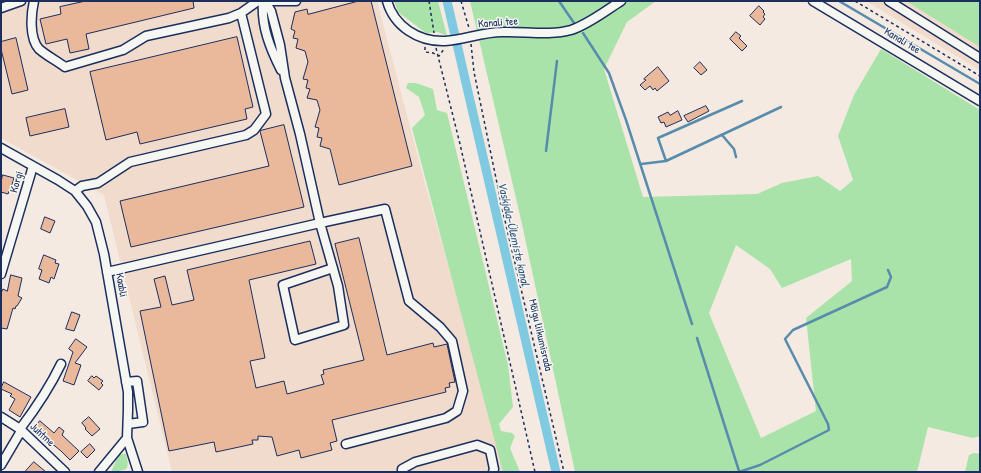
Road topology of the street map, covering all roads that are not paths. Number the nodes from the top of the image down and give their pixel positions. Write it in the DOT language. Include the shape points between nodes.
graph roads {
  1 [pos="21,1"];
  2 [pos="34,1"];
  3 [pos="258,1"];
  4 [pos="264,1"];
  5 [pos="273,1"];
  6 [pos="296,1"];
  7 [pos="387,1"];
  8 [pos="621,1"];
  9 [pos="813,1"];
  10 [pos="889,1"];
  11 [pos="1,8"];
  12 [pos="241,13"];
  13 [pos="980,58"];
  14 [pos="980,101"];
  15 [pos="1,148"];
  16 [pos="33,166"];
  17 [pos="74,191"];
  18 [pos="320,223"];
  19 [pos="332,268"];
  20 [pos="107,272"];
  21 [pos="1,274"];
  22 [pos="61,364"];
  23 [pos="126,382"];
  24 [pos="1,417"];
  25 [pos="128,424"];
  26 [pos="20,430"];
  27 [pos="127,438"];
  28 [pos="346,444"];
  29 [pos="1,465"];
  30 [pos="65,472"];
  31 [pos="99,472"];
  32 [pos="138,472"];
  33 [pos="402,472"];
  34 [pos="493,472"];
  1 -- 11 [label="street"];
  2 -- 12 [label="street" via="31,14 32,34 38,48 65,66 123,50 146,36 230,18"];
  3 -- 12 [label="street"];
  4 -- 18 [label="street" via="262,13 270,47 285,78"];
  5 -- 6 [label="street"];
  7 -- 8 [label="street, Kanali tee" via="393,15 406,29 434,40 445,41 501,32 571,30"];
  9 -- 14 [label="street, Kanali tee"];
  10 -- 13 [label="street"];
  12 -- 17 [label="street" via="266,114 254,130 246,135 130,162 98,183 82,186"];
  15 -- 16 [label="street, Kaabli"];
  16 -- 17 [label="street, Kaabli"];
  16 -- 21 [label="street, Korgi"];
  17 -- 20 [label="street, Kaabli" via="96,222"];
  18 -- 19 [label="street"];
  18 -- 20 [label="street"];
  18 -- 28 [label="street" via="386,209 409,302 440,326 452,342 463,391 457,411 446,418"];
  19 -- 19 [label="street" via="338,286 344,325 295,340 282,285"];
  20 -- 23 [label="street, Kaabli"];
  22 -- 26 [label="street" via="38,407"];
  23 -- 25 [label="street, Kaabli"];
  23 -- 25 [label="street" via="137,381 143,422"];
  24 -- 26 [label="street, Juhtme"];
  25 -- 27 [label="street, Kaabli"];
  26 -- 29 [label="street"];
  26 -- 30 [label="street, Juhtme"];
  27 -- 31 [label="street"];
  27 -- 32 [label="street, Kaabli"];
  33 -- 34 [label="street" via="402,469 415,462 477,445 490,450"];
}
